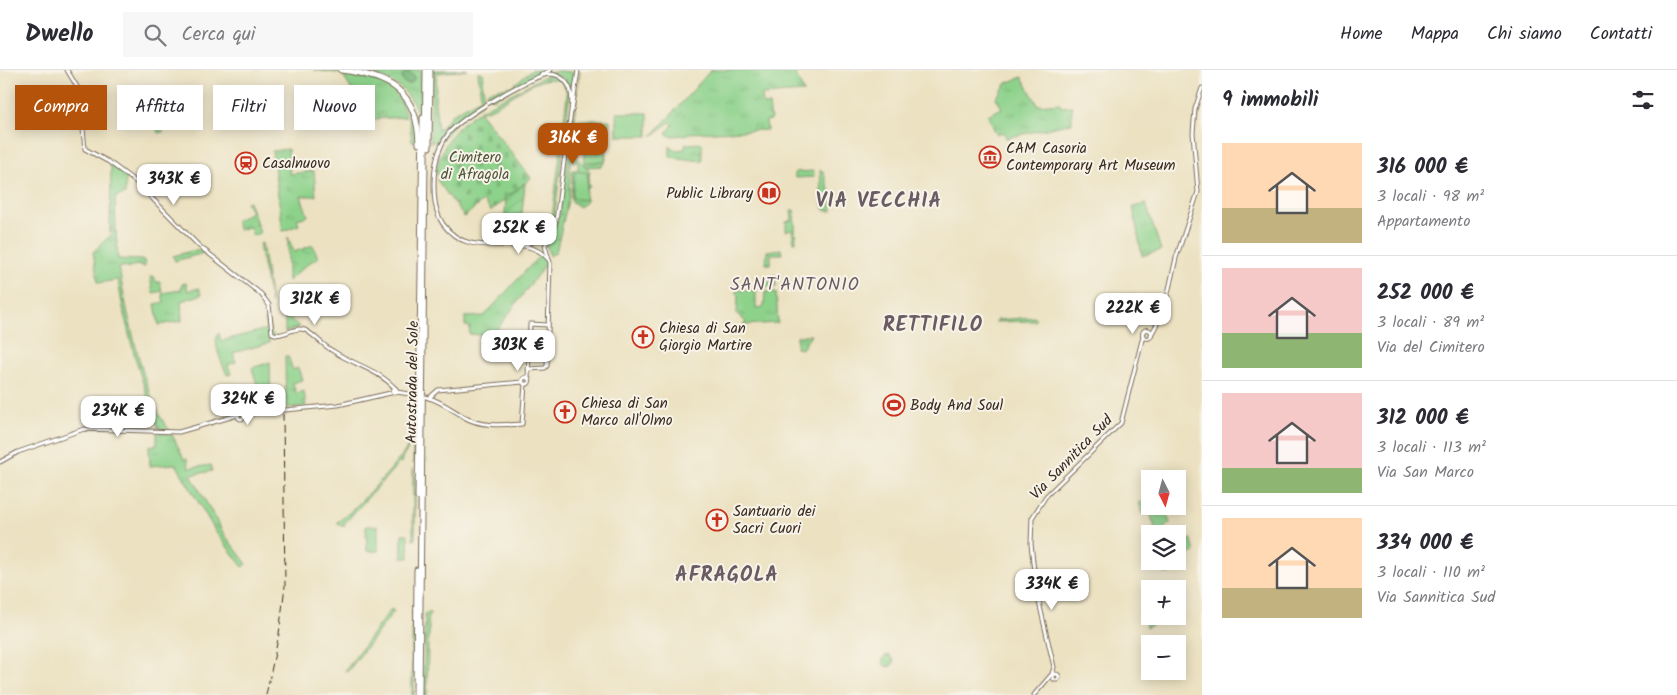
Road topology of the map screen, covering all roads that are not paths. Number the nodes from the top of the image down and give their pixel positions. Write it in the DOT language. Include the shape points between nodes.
graph roads {
  1 [pos="67,70"];
  2 [pos="341,70"];
  3 [pos="427,70"];
  4 [pos="550,70"];
  5 [pos="578,70"];
  6 [pos="523,85"];
  7 [pos="1202,88"];
  8 [pos="568,134"];
  9 [pos="557,214"];
  10 [pos="422,220"];
  11 [pos="519,246"];
  12 [pos="550,262"];
  13 [pos="1162,316"];
  14 [pos="548,325"];
  15 [pos="1149,330"];
  16 [pos="1143,336"];
  17 [pos="1150,336"];
  18 [pos="1139,354"];
  19 [pos="528,369"];
  20 [pos="524,383"];
  21 [pos="394,390"];
  22 [pos="417,395"];
  23 [pos="0,462"];
  24 [pos="1054,667"];
  25 [pos="1047,681"];
  26 [pos="418,695"];
  27 [pos="1034,695"];
  1 -- 21 [label="main road" via="79,90 85,149 136,182 199,246 261,294 269,305 270,328 275,334 304,330 334,352 376,372 391,383"];
  2 -- 10 [label="highway" via="373,75 387,81 411,105 418,124"];
  3 -- 10 [label="highway, Autostrada del Sole"];
  3 -- 26 [label="highway, Autostrada del Sole"];
  4 -- 6 [label="main road"];
  5 -- 8 [label="main road"];
  6 -- 8 [label="main road" via="551,74 566,81 571,95"];
  6 -- 11 [label="main road" via="462,119 448,135 435,166 434,202 443,224 464,242 481,246"];
  7 -- 13 [label="main road" via="1195,109 1193,134 1198,192 1176,258"];
  8 -- 9 [label="main road"];
  9 -- 11 [label="main road" via="543,237"];
  9 -- 12 [label="main road" via="545,243"];
  10 -- 26 [label="highway, Autostrada del Sole"];
  11 -- 12 [label="main road" via="540,252"];
  12 -- 14 [label="main road"];
  13 -- 15 [label="main road"];
  13 -- 17 [label="main road, Via Sannitica Sud"];
  14 -- 19 [label="main road" via="546,367"];
  14 -- 19 [label="main road" via="530,324"];
  15 -- 16 [label="main road" via="1143,331"];
  15 -- 17 [label="main road"];
  16 -- 17 [label="main road"];
  16 -- 18 [label="main road, Via Sannitica Sud"];
  17 -- 18 [label="main road, Via Sannitica Sud"];
  18 -- 24 [label="main road, Via Sannitica Sud" via="1121,423 1046,496 1032,518 1031,544 1038,592"];
  19 -- 20 [label="main road" via="529,383"];
  20 -- 20 [label="main road" via="522,424 490,424 465,418 447,405 427,397 438,390"];
  21 -- 22 [label="main road"];
  21 -- 23 [label="main road" via="338,405 248,414 179,432 84,429 18,452"];
  24 -- 25 [label="main road"];
  24 -- 25 [label="main road, Via Sannitica Sud" via="1059,679"];
  25 -- 27 [label="main road"];
}
